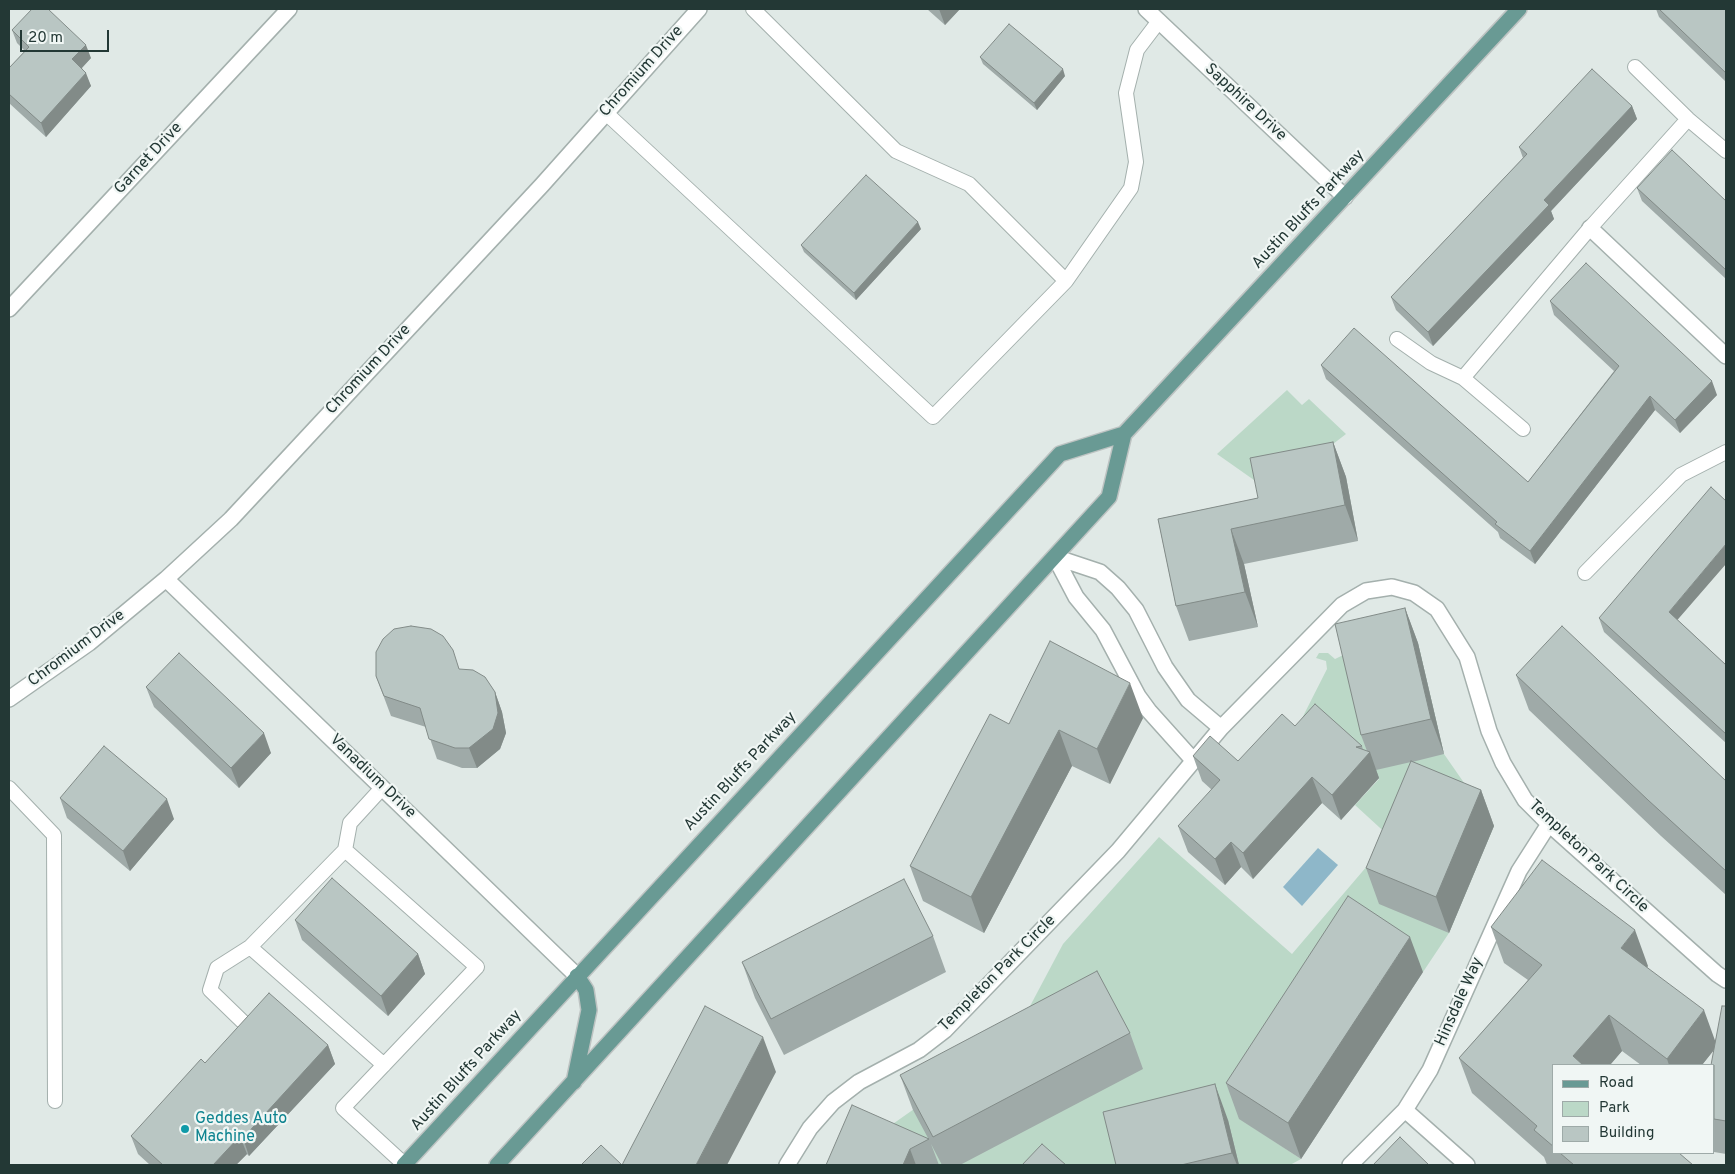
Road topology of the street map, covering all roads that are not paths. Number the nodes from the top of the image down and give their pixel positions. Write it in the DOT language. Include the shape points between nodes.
graph roads {
  1 [pos="289,9"];
  2 [pos="699,9"];
  3 [pos="753,9"];
  4 [pos="1146,9"];
  5 [pos="1519,9"];
  6 [pos="1158,21"];
  7 [pos="1635,67"];
  8 [pos="606,113"];
  9 [pos="1688,119"];
  10 [pos="1726,151"];
  11 [pos="1345,197"];
  12 [pos="1590,228"];
  13 [pos="1066,280"];
  14 [pos="9,309"];
  15 [pos="1397,339"];
  16 [pos="1726,356"];
  17 [pos="1463,378"];
  18 [pos="1523,429"];
  19 [pos="1124,434"];
  20 [pos="1726,452"];
  21 [pos="1055,557"];
  22 [pos="1585,573"];
  23 [pos="166,579"];
  24 [pos="9,699"];
  25 [pos="1221,728"];
  26 [pos="1193,760"];
  27 [pos="9,788"];
  28 [pos="382,788"];
  29 [pos="1549,824"];
  30 [pos="345,850"];
  31 [pos="250,947"];
  32 [pos="577,976"];
  33 [pos="1726,980"];
  34 [pos="242,1021"];
  35 [pos="384,1065"];
  36 [pos="573,1083"];
  37 [pos="55,1102"];
  38 [pos="1405,1110"];
  39 [pos="405,1165"];
  40 [pos="497,1165"];
  41 [pos="787,1165"];
  42 [pos="1350,1165"];
  43 [pos="1467,1165"];
  1 -- 14 [label="street, Garnet Drive"];
  2 -- 8 [label="street, Chromium Drive"];
  3 -- 13 [label="lane" via="896,151 969,184"];
  4 -- 6 [label="street, Sapphire Drive"];
  5 -- 11 [label="main road, Austin Bluffs Parkway"];
  6 -- 11 [label="street, Sapphire Drive"];
  6 -- 13 [label="lane" via="1137,50 1126,92 1136,162 1131,188"];
  7 -- 9 [label="lane"];
  8 -- 13 [label="lane" via="933,417"];
  8 -- 23 [label="street, Chromium Drive" via="237,512"];
  9 -- 10 [label="lane"];
  9 -- 12 [label="lane"];
  11 -- 19 [label="main road, Austin Bluffs Parkway"];
  12 -- 16 [label="street"];
  12 -- 17 [label="lane"];
  15 -- 17 [label="lane" via="1431,363"];
  17 -- 18 [label="lane"];
  19 -- 21 [label="main road, Austin Bluffs Parkway" via="1109,497"];
  19 -- 32 [label="main road, Austin Bluffs Parkway" via="1060,454"];
  20 -- 22 [label="lane" via="1681,475"];
  21 -- 25 [label="street" via="1100,572 1118,588 1136,610 1165,667 1188,700"];
  21 -- 26 [label="street" via="1076,597 1104,630 1138,696"];
  21 -- 36 [label="main road, Austin Bluffs Parkway"];
  23 -- 24 [label="street, Chromium Drive" via="89,643"];
  23 -- 28 [label="street, Vanadium Drive"];
  25 -- 26 [label="street, Templeton Park Circle"];
  25 -- 29 [label="street, Templeton Park Circle" via="1342,605 1366,591 1392,587 1414,593 1437,609 1467,658 1489,731 1503,763 1525,800"];
  26 -- 41 [label="street, Templeton Park Circle" via="1118,851 946,1030 920,1050 859,1082 833,1102 810,1128"];
  27 -- 37 [label="lane" via="54,835"];
  28 -- 30 [label="lane" via="350,823"];
  28 -- 32 [label="street, Vanadium Drive"];
  29 -- 33 [label="street, Templeton Park Circle"];
  29 -- 38 [label="street, Hinsdale Way" via="1519,871 1430,1070"];
  30 -- 31 [label="lane"];
  30 -- 35 [label="lane" via="477,967"];
  31 -- 34 [label="lane" via="217,968 210,990"];
  31 -- 35 [label="lane"];
  32 -- 36 [label="main road" via="586,990 589,1010"];
  32 -- 39 [label="main road, Austin Bluffs Parkway"];
  35 -- 39 [label="lane" via="343,1108"];
  36 -- 40 [label="main road, Austin Bluffs Parkway"];
  38 -- 42 [label="street, Hinsdale Way"];
  38 -- 43 [label="street"];
}
